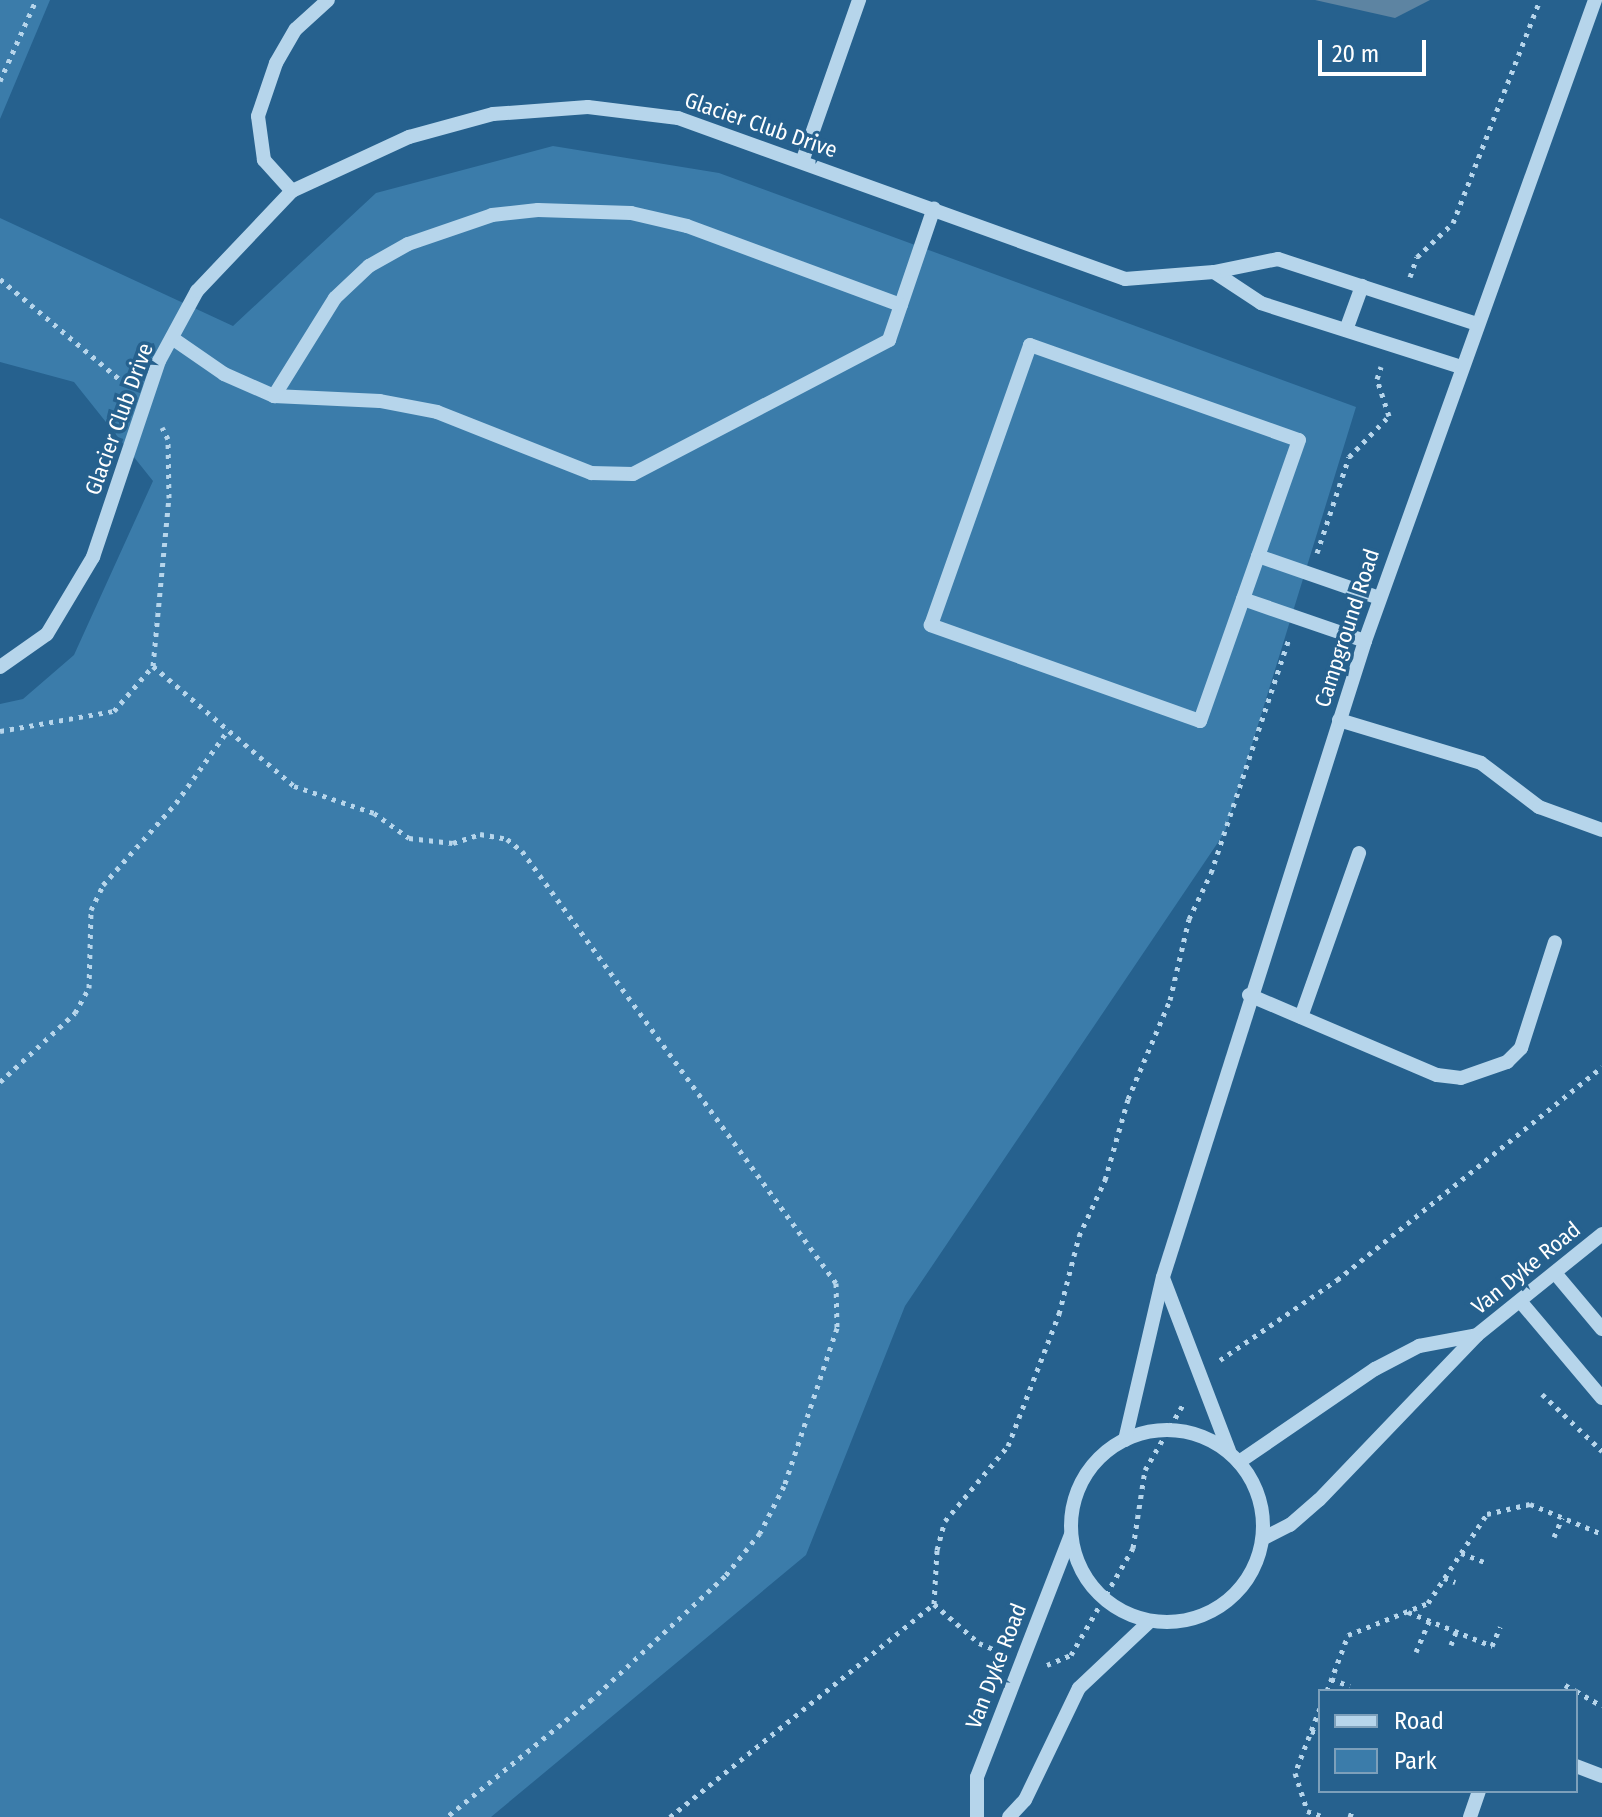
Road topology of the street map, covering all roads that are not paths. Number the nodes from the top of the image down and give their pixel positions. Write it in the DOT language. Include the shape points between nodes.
graph roads {
  1 [pos="328,0"];
  2 [pos="859,0"];
  3 [pos="1595,0"];
  4 [pos="802,162"];
  5 [pos="292,191"];
  6 [pos="934,208"];
  7 [pos="1214,272"];
  8 [pos="1362,286"];
  9 [pos="901,305"];
  10 [pos="1477,324"];
  11 [pos="1346,330"];
  12 [pos="172,338"];
  13 [pos="1461,367"];
  14 [pos="274,396"];
  15 [pos="1258,556"];
  16 [pos="1379,598"];
  17 [pos="1243,599"];
  18 [pos="1365,641"];
  19 [pos="0,667"];
  20 [pos="1339,720"];
  21 [pos="1602,830"];
  22 [pos="1359,853"];
  23 [pos="1555,942"];
  24 [pos="1249,995"];
  25 [pos="1301,1017"];
  26 [pos="1602,1234"];
  27 [pos="1555,1273"];
  28 [pos="1163,1277"];
  29 [pos="1520,1301"];
  30 [pos="1602,1329"];
  31 [pos="1477,1335"];
  32 [pos="1602,1398"];
  33 [pos="1125,1440"];
  34 [pos="1229,1451"];
  35 [pos="1239,1462"];
  36 [pos="1071,1534"];
  37 [pos="1264,1538"];
  38 [pos="1149,1622"];
  39 [pos="1578,1767"];
  40 [pos="1602,1776"];
  41 [pos="1478,1793"];
  42 [pos="977,1817"];
  43 [pos="1009,1817"];
  44 [pos="1470,1817"];
  1 -- 5 [label="street" via="296,29 276,63 258,116 264,160"];
  2 -- 4 [label="street"];
  3 -- 10 [label="street, Campground Road"];
  4 -- 5 [label="street, Glacier Club Drive" via="678,118 588,107 493,114 423,133"];
  4 -- 6 [label="street, Glacier Club Drive"];
  5 -- 12 [label="street, Glacier Club Drive" via="197,291"];
  6 -- 7 [label="street, Glacier Club Drive" via="1125,279"];
  6 -- 9 [label="street"];
  7 -- 8 [label="street, Glacier Club Drive" via="1278,259"];
  7 -- 11 [label="street" via="1261,303"];
  8 -- 10 [label="street, Glacier Club Drive"];
  8 -- 11 [label="street"];
  9 -- 14 [label="street" via="889,340 633,474 591,473 437,412 380,401"];
  9 -- 14 [label="street" via="687,226 631,213 538,210 492,215 408,244 369,266 335,298"];
  10 -- 13 [label="street, Campground Road"];
  11 -- 13 [label="street"];
  12 -- 14 [label="street" via="224,374"];
  12 -- 19 [label="street, Glacier Club Drive" via="159,361 93,557 47,634"];
  13 -- 16 [label="street, Campground Road"];
  15 -- 16 [label="street"];
  15 -- 17 [label="street"];
  15 -- 17 [label="street" via="1299,440 1030,345 931,625 1200,721"];
  16 -- 18 [label="street, Campground Road"];
  17 -- 18 [label="street"];
  18 -- 20 [label="street, Campground Road"];
  20 -- 21 [label="street" via="1481,763 1539,807"];
  20 -- 24 [label="street, Campground Road"];
  22 -- 25 [label="street"];
  23 -- 25 [label="street" via="1521,1048 1507,1062 1483,1072 1461,1078 1437,1075"];
  24 -- 25 [label="street"];
  24 -- 28 [label="street, Campground Road"];
  26 -- 27 [label="street, Van Dyke Road"];
  27 -- 29 [label="street, Van Dyke Road"];
  27 -- 30 [label="street"];
  28 -- 33 [label="street, Campground Road"];
  28 -- 34 [label="street"];
  29 -- 31 [label="street, Van Dyke Road"];
  29 -- 32 [label="street"];
  31 -- 35 [label="street, Van Dyke Road" via="1419,1346 1375,1369"];
  31 -- 37 [label="street, Van Dyke Road" via="1319,1500 1290,1525"];
  33 -- 34 [label="street" via="1168,1429 1200,1435"];
  33 -- 36 [label="street" via="1085,1474 1073,1503"];
  34 -- 35 [label="street"];
  35 -- 37 [label="street" via="1262,1505"];
  36 -- 38 [label="street" via="1078,1565 1105,1598"];
  36 -- 42 [label="street, Van Dyke Road" via="977,1777"];
  37 -- 38 [label="street" via="1255,1569 1236,1595 1210,1613 1181,1622"];
  38 -- 43 [label="street" via="1079,1688 1025,1800"];
  39 -- 40 [label="street"];
  41 -- 44 [label="street"];
}
